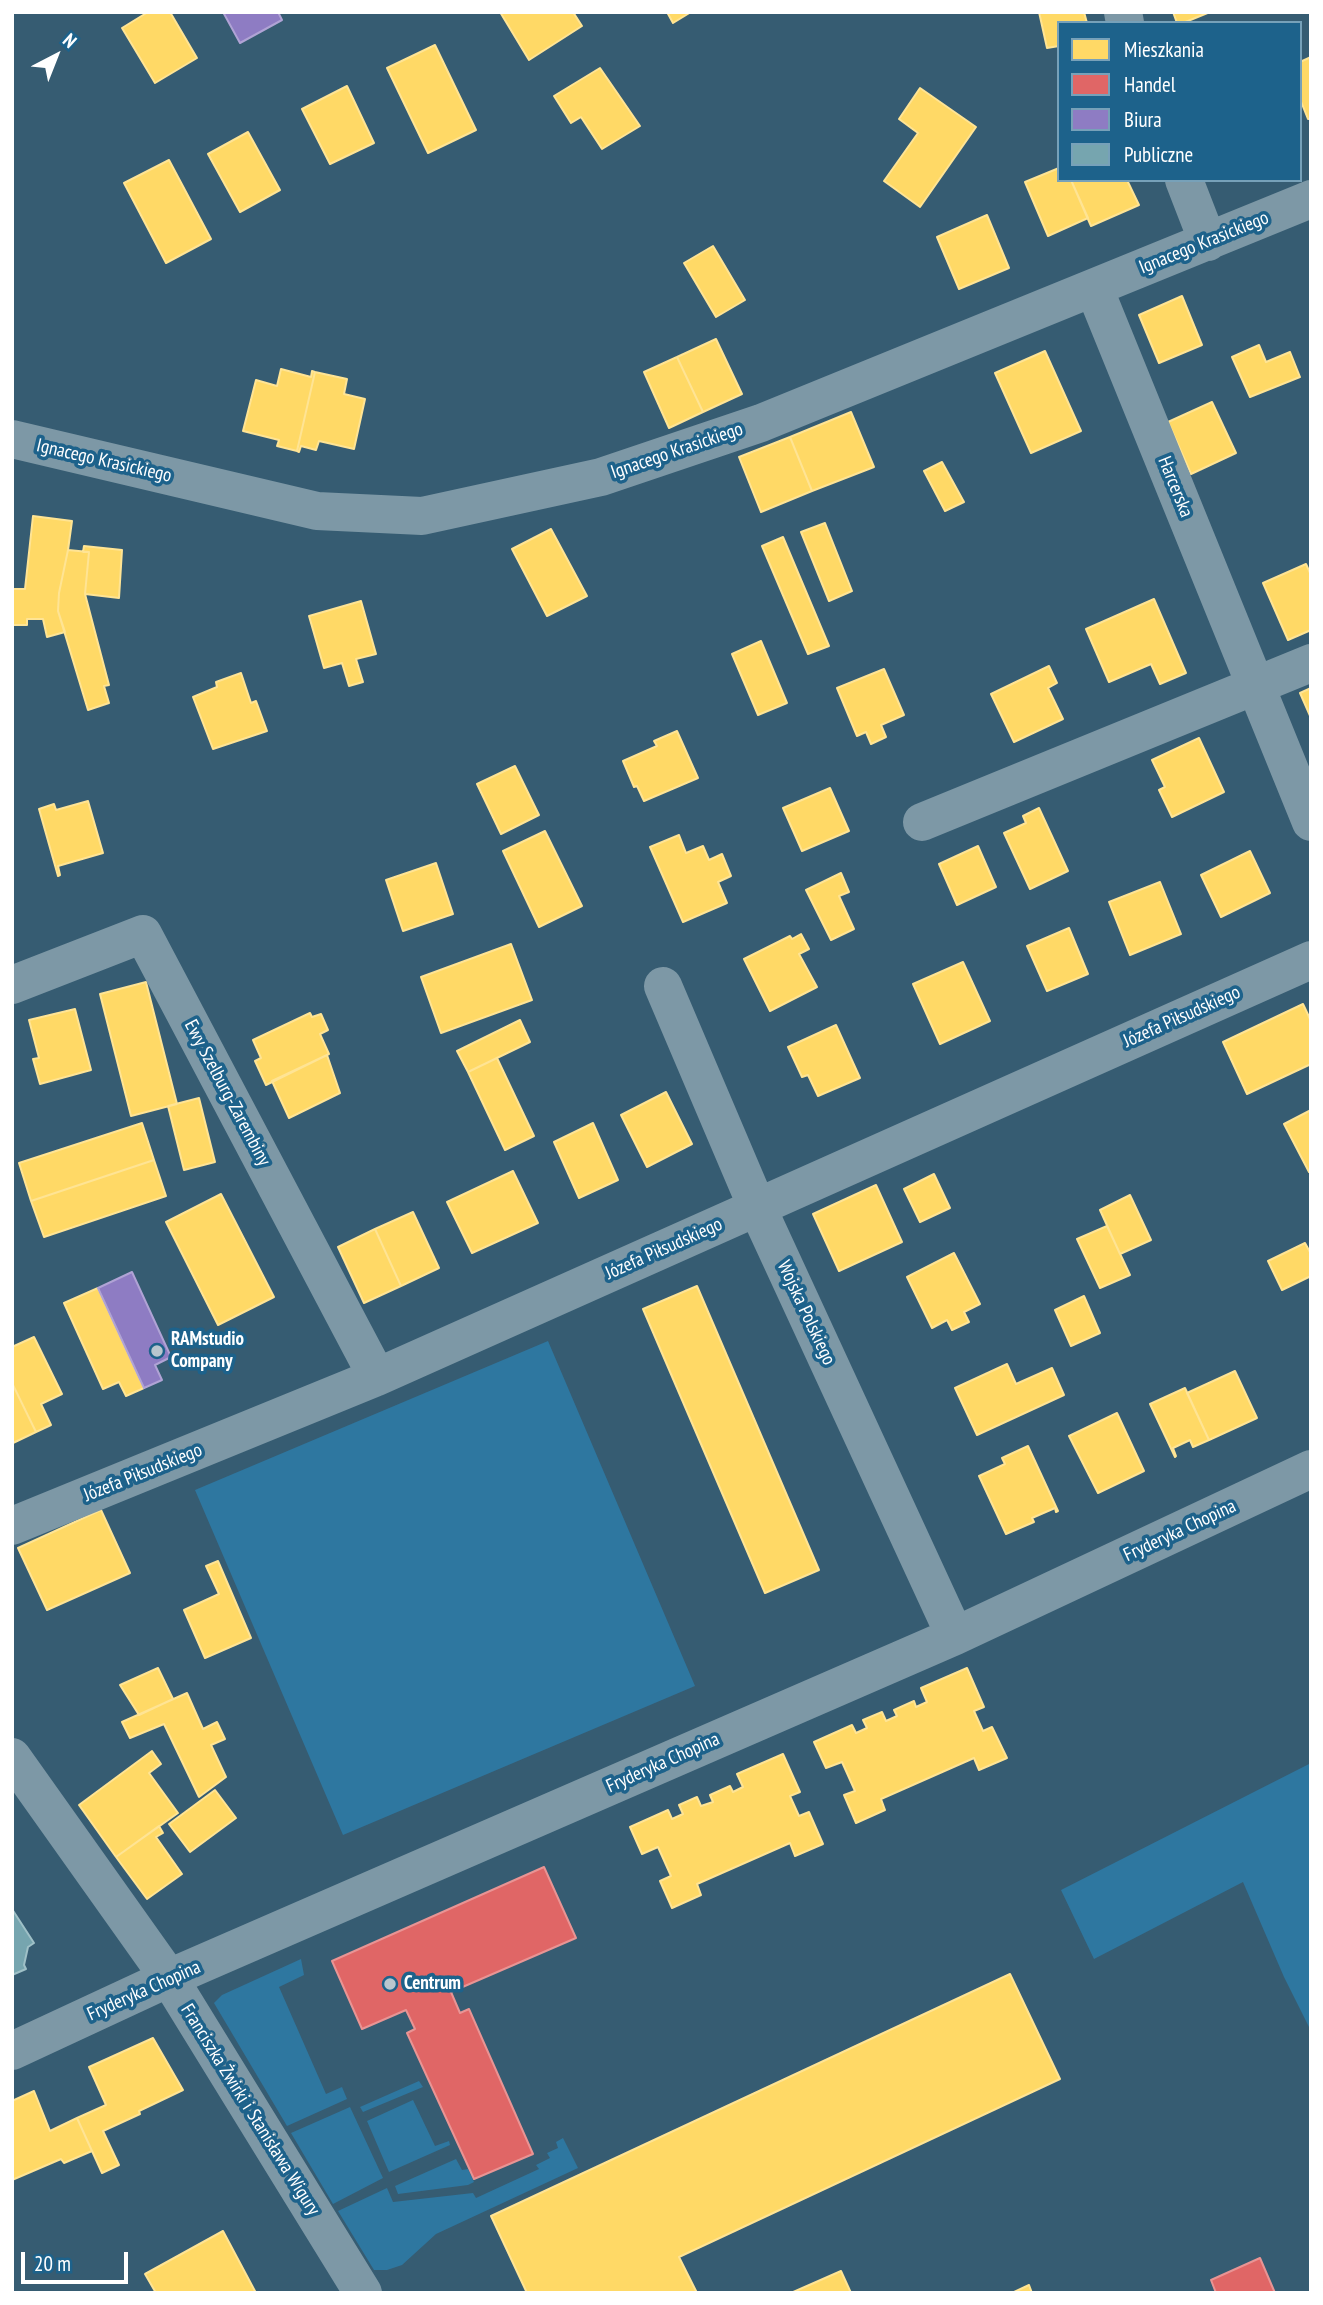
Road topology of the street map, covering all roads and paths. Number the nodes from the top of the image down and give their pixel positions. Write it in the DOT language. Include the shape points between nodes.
graph roads {
  1 [pos="1185,182"];
  2 [pos="1311,200"];
  3 [pos="1208,242"];
  4 [pos="1094,288"];
  5 [pos="12,439"];
  6 [pos="1311,663"];
  7 [pos="1255,686"];
  8 [pos="922,822"];
  9 [pos="1311,822"];
  10 [pos="1311,960"];
  11 [pos="12,985"];
  12 [pos="663,986"];
  13 [pos="757,1208"];
  14 [pos="377,1377"];
  15 [pos="1311,1469"];
  16 [pos="12,1526"];
  17 [pos="955,1636"];
  18 [pos="12,1757"];
  19 [pos="169,1978"];
  20 [pos="12,2050"];
  21 [pos="363,2293"];
  1 -- 3 [label="street"];
  2 -- 3 [label="street, Ignacego Krasickiego"];
  3 -- 4 [label="street, Ignacego Krasickiego"];
  4 -- 5 [label="street, Ignacego Krasickiego" via="749,427 601,477 422,516 317,511"];
  4 -- 7 [label="street, Harcerska"];
  6 -- 7 [label="street"];
  7 -- 8 [label="street"];
  7 -- 9 [label="street, Harcerska"];
  10 -- 13 [label="street, Józefa Piłsudskiego"];
  11 -- 14 [label="street, Ewy Szelburg-Zarembiny" via="143,934"];
  12 -- 13 [label="street, Wojska Polskiego"];
  13 -- 14 [label="street, Józefa Piłsudskiego"];
  13 -- 17 [label="street, Wojska Polskiego"];
  14 -- 16 [label="street, Józefa Piłsudskiego"];
  15 -- 17 [label="street, Fryderyka Chopina"];
  17 -- 19 [label="street, Fryderyka Chopina"];
  18 -- 19 [label="street, Franciszka Żwirki i Stanisława Wigury"];
  19 -- 20 [label="street, Fryderyka Chopina"];
  19 -- 21 [label="street, Franciszka Żwirki i Stanisława Wigury"];
}
